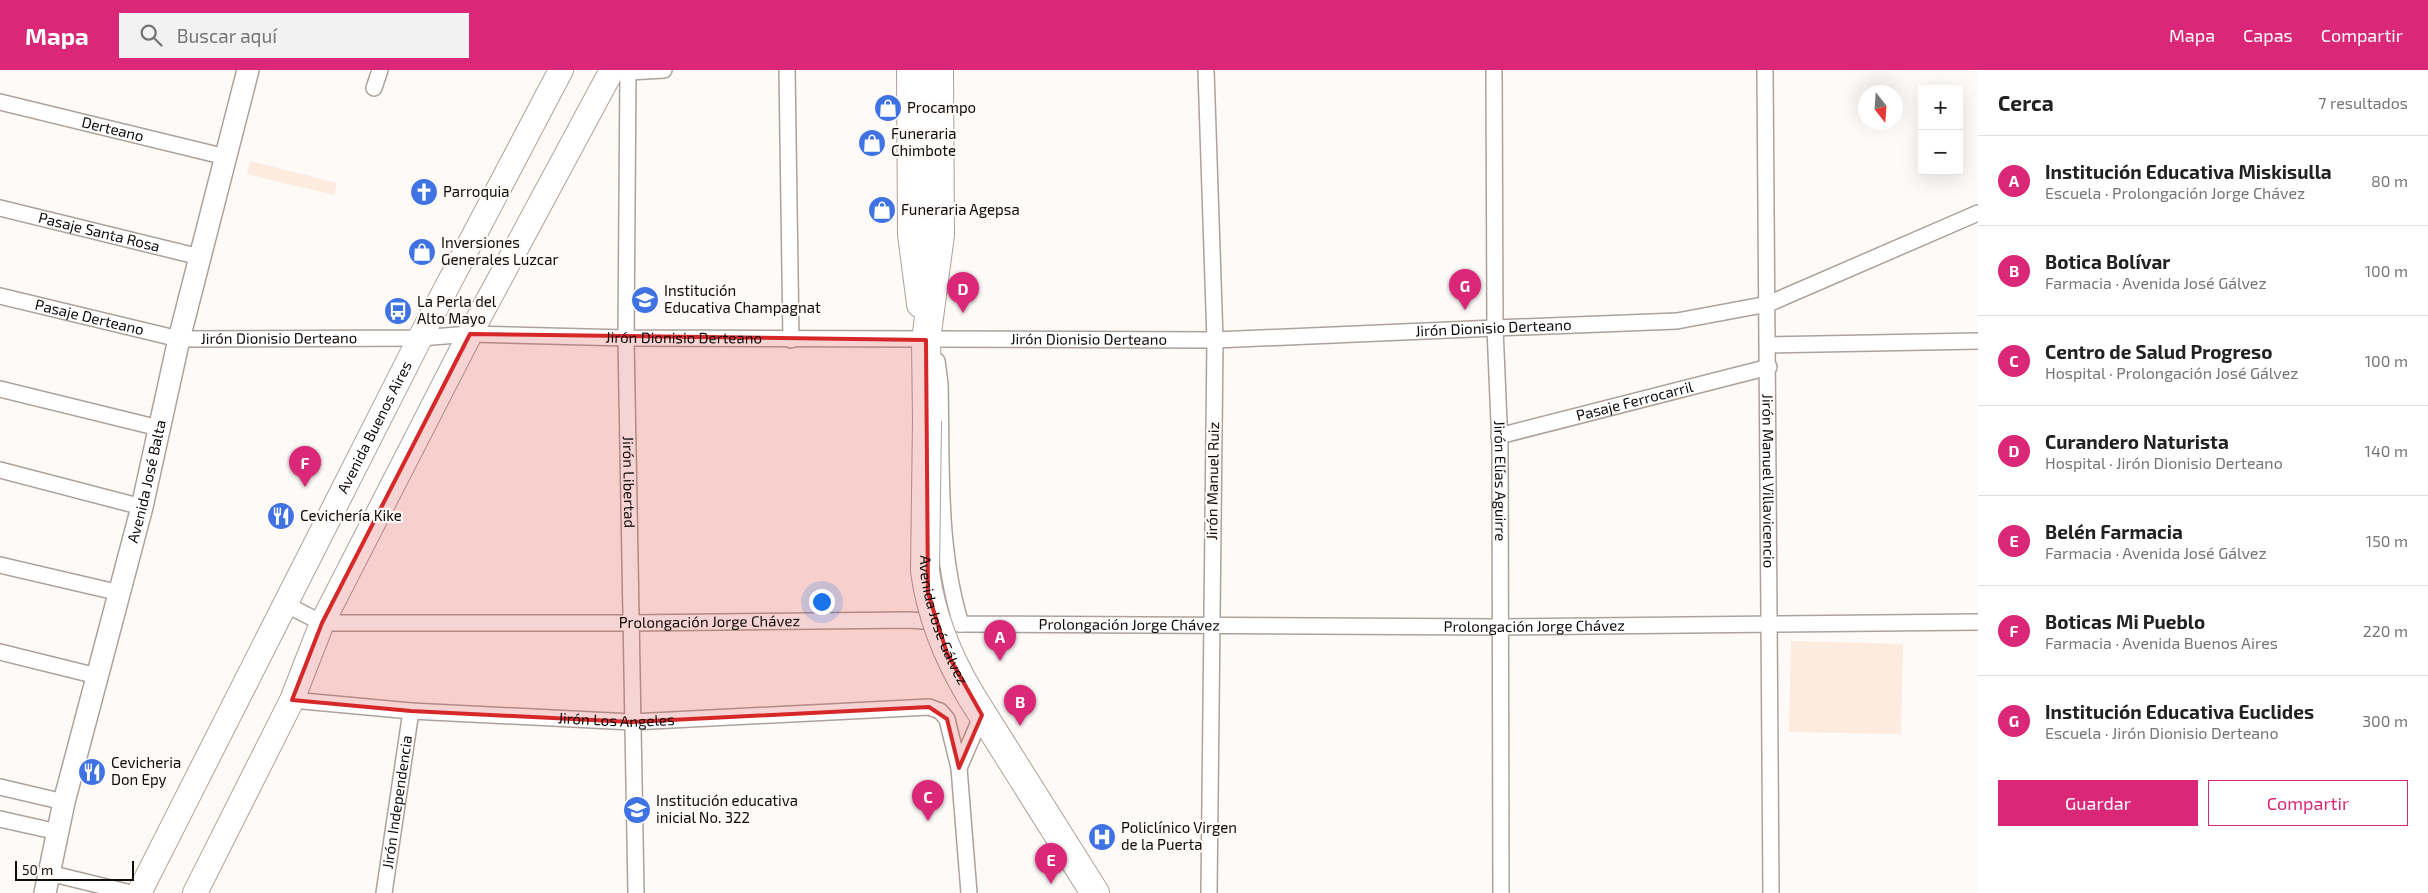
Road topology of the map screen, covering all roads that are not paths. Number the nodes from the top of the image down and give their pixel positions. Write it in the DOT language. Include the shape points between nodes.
graph roads {
  1 [pos="248,70"];
  2 [pos="380,70"];
  3 [pos="561,70"];
  4 [pos="664,70"];
  5 [pos="787,70"];
  6 [pos="911,70"];
  7 [pos="939,70"];
  8 [pos="1206,70"];
  9 [pos="1494,70"];
  10 [pos="1765,70"];
  11 [pos="623,71"];
  12 [pos="374,88"];
  13 [pos="0,102"];
  14 [pos="226,157"];
  15 [pos="0,208"];
  16 [pos="1978,213"];
  17 [pos="200,257"];
  18 [pos="0,296"];
  19 [pos="1768,304"];
  20 [pos="1495,328"];
  21 [pos="470,334"];
  22 [pos="420,338"];
  23 [pos="626,338"];
  24 [pos="179,340"];
  25 [pos="791,340"];
  26 [pos="1215,340"];
  27 [pos="1978,341"];
  28 [pos="926,343"];
  29 [pos="1768,345"];
  30 [pos="1769,367"];
  31 [pos="0,390"];
  32 [pos="159,428"];
  33 [pos="1499,436"];
  34 [pos="0,470"];
  35 [pos="142,507"];
  36 [pos="0,565"];
  37 [pos="120,594"];
  38 [pos="285,604"];
  39 [pos="1978,622"];
  40 [pos="322,623"];
  41 [pos="631,623"];
  42 [pos="961,624"];
  43 [pos="1211,624"];
  44 [pos="1770,624"];
  45 [pos="1499,627"];
  46 [pos="0,652"];
  47 [pos="97,676"];
  48 [pos="292,700"];
  49 [pos="976,705"];
  50 [pos="411,711"];
  51 [pos="632,722"];
  52 [pos="959,768"];
  53 [pos="0,787"];
  54 [pos="64,802"];
  55 [pos="0,819"];
  56 [pos="58,832"];
  57 [pos="47,883"];
  58 [pos="131,893"];
  59 [pos="139,893"];
  60 [pos="195,893"];
  61 [pos="384,893"];
  62 [pos="636,893"];
  63 [pos="969,893"];
  64 [pos="1095,893"];
  65 [pos="1209,893"];
  66 [pos="1501,893"];
  67 [pos="1771,893"];
  1 -- 14 [label="main road, Avenida José Balta"];
  2 -- 12 [label="street"];
  3 -- 22 [label="main road, Avenida Buenos Aires"];
  4 -- 11 [label="street"];
  5 -- 25 [label="street"];
  6 -- 28 [label="highway, Avenida José Gálvez" via="912,234"];
  7 -- 28 [label="highway, Avenida José Gálvez" via="940,235"];
  8 -- 26 [label="street, Jirón Manuel Ruiz"];
  9 -- 20 [label="street, Jirón Elías Aguirre"];
  10 -- 19 [label="street, Jirón Manuel Villavicencio"];
  11 -- 21 [label="main road"];
  11 -- 23 [label="street, Jirón Libertad"];
  13 -- 14 [label="street, Derteano"];
  14 -- 17 [label="main road, Avenida José Balta"];
  15 -- 17 [label="street, Pasaje Santa Rosa"];
  16 -- 19 [label="street, Jirón Dionisio Derteano"];
  17 -- 24 [label="main road, Avenida José Balta"];
  18 -- 24 [label="street, Pasaje Derteano"];
  19 -- 20 [label="street, Jirón Dionisio Derteano" via="1677,321"];
  19 -- 29 [label="street, Jirón Manuel Villavicencio"];
  20 -- 26 [label="street, Jirón Dionisio Derteano"];
  20 -- 33 [label="street, Jirón Elías Aguirre"];
  21 -- 22 [label="street, Jirón Dionisio Derteano"];
  21 -- 23 [label="street, Jirón Dionisio Derteano"];
  21 -- 40 [label="main road"];
  22 -- 24 [label="street, Jirón Dionisio Derteano"];
  22 -- 38 [label="main road, Avenida Buenos Aires"];
  23 -- 25 [label="street, Jirón Dionisio Derteano"];
  23 -- 41 [label="street, Jirón Libertad"];
  24 -- 32 [label="main road, Avenida José Balta"];
  25 -- 28 [label="street, Jirón Dionisio Derteano"];
  26 -- 28 [label="street, Jirón Dionisio Derteano"];
  26 -- 43 [label="street, Jirón Manuel Ruiz"];
  27 -- 29 [label="street"];
  28 -- 42 [label="street" via="936,356 940,369 944,555 951,594"];
  28 -- 49 [label="highway, Avenida José Gálvez, bridge" via="924,571 947,653"];
  29 -- 30 [label="street, Jirón Manuel Villavicencio"];
  30 -- 33 [label="street, Pasaje Ferrocarril"];
  30 -- 44 [label="street, Jirón Manuel Villavicencio"];
  31 -- 32 [label="street"];
  32 -- 35 [label="main road, Avenida José Balta"];
  33 -- 45 [label="street, Jirón Elías Aguirre"];
  34 -- 35 [label="street"];
  35 -- 37 [label="main road, Avenida José Balta"];
  36 -- 37 [label="street"];
  37 -- 47 [label="main road, Avenida José Balta"];
  38 -- 40 [label="street, Prolongación Jorge Chávez"];
  38 -- 59 [label="main road, Avenida Buenos Aires"];
  39 -- 44 [label="street, Prolongación Jorge Chávez"];
  40 -- 41 [label="street, Prolongación Jorge Chávez"];
  40 -- 48 [label="main road"];
  41 -- 42 [label="street, Prolongación Jorge Chávez" via="910,620"];
  41 -- 51 [label="street, Jirón Libertad"];
  42 -- 43 [label="street, Prolongación Jorge Chávez"];
  43 -- 45 [label="street, Prolongación Jorge Chávez"];
  43 -- 65 [label="street, Jirón Manuel Ruiz"];
  44 -- 45 [label="street, Prolongación Jorge Chávez"];
  44 -- 67 [label="street, Jirón Manuel Villavicencio"];
  45 -- 66 [label="street, Jirón Elías Aguirre"];
  46 -- 47 [label="street"];
  47 -- 54 [label="main road, Avenida José Balta"];
  48 -- 50 [label="street, Jirón Los Angeles"];
  48 -- 60 [label="main road"];
  49 -- 52 [label="street"];
  49 -- 64 [label="highway, Avenida José Gálvez"];
  50 -- 51 [label="street, Jirón Los Angeles"];
  50 -- 61 [label="street, Jirón Independencia"];
  51 -- 52 [label="street, Jirón Los Angeles" via="929,707 940,711 947,719"];
  51 -- 62 [label="street, Jirón Libertad"];
  52 -- 63 [label="street"];
  53 -- 54 [label="street"];
  54 -- 56 [label="main road, Avenida José Balta"];
  55 -- 56 [label="street"];
  56 -- 57 [label="main road, Avenida José Balta"];
  57 -- 58 [label="street"];
}
